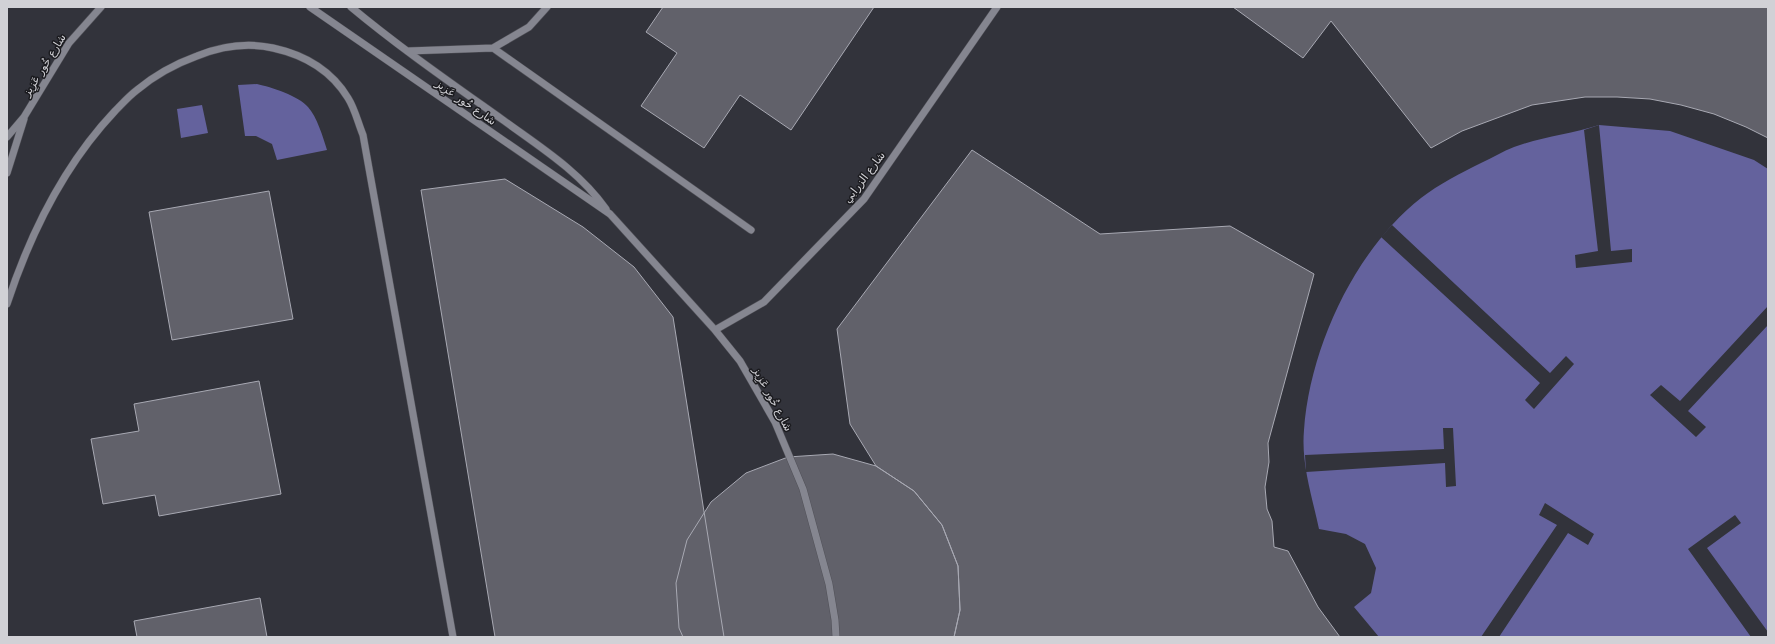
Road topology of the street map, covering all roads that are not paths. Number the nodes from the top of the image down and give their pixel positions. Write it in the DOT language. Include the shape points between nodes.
graph roads {
  1 [pos="101,7"];
  2 [pos="310,7"];
  3 [pos="353,7"];
  4 [pos="547,7"];
  5 [pos="997,7"];
  6 [pos="493,48"];
  7 [pos="408,51"];
  8 [pos="24,117"];
  9 [pos="7,137"];
  10 [pos="7,173"];
  11 [pos="610,214"];
  12 [pos="751,230"];
  13 [pos="7,304"];
  14 [pos="715,330"];
  15 [pos="453,637"];
  16 [pos="836,637"];
  1 -- 8 [label="street, شارع خُور عَزِيز" via="69,43"];
  2 -- 11 [label="street, شارع خُور عَزِيز"];
  3 -- 7 [label="street, شارع خُور عَزِيز"];
  4 -- 6 [label="street" via="529,27"];
  5 -- 14 [label="street, شارع الزرابي" via="864,199 764,302"];
  6 -- 7 [label="street"];
  6 -- 12 [label="street"];
  7 -- 11 [label="street, شارع خُور عَزِيز" via="571,170"];
  8 -- 9 [label="street, شارع خُور عَزِيز"];
  8 -- 10 [label="street"];
  11 -- 14 [label="street, شارع خُور عَزِيز"];
  13 -- 15 [label="street" via="42,216 69,170 98,130 136,90 174,65 218,48 258,44 293,52 327,72 349,99 363,135"];
  14 -- 16 [label="street, شارع خُور عَزِيز" via="740,361 775,422 803,489 829,584"];
}
